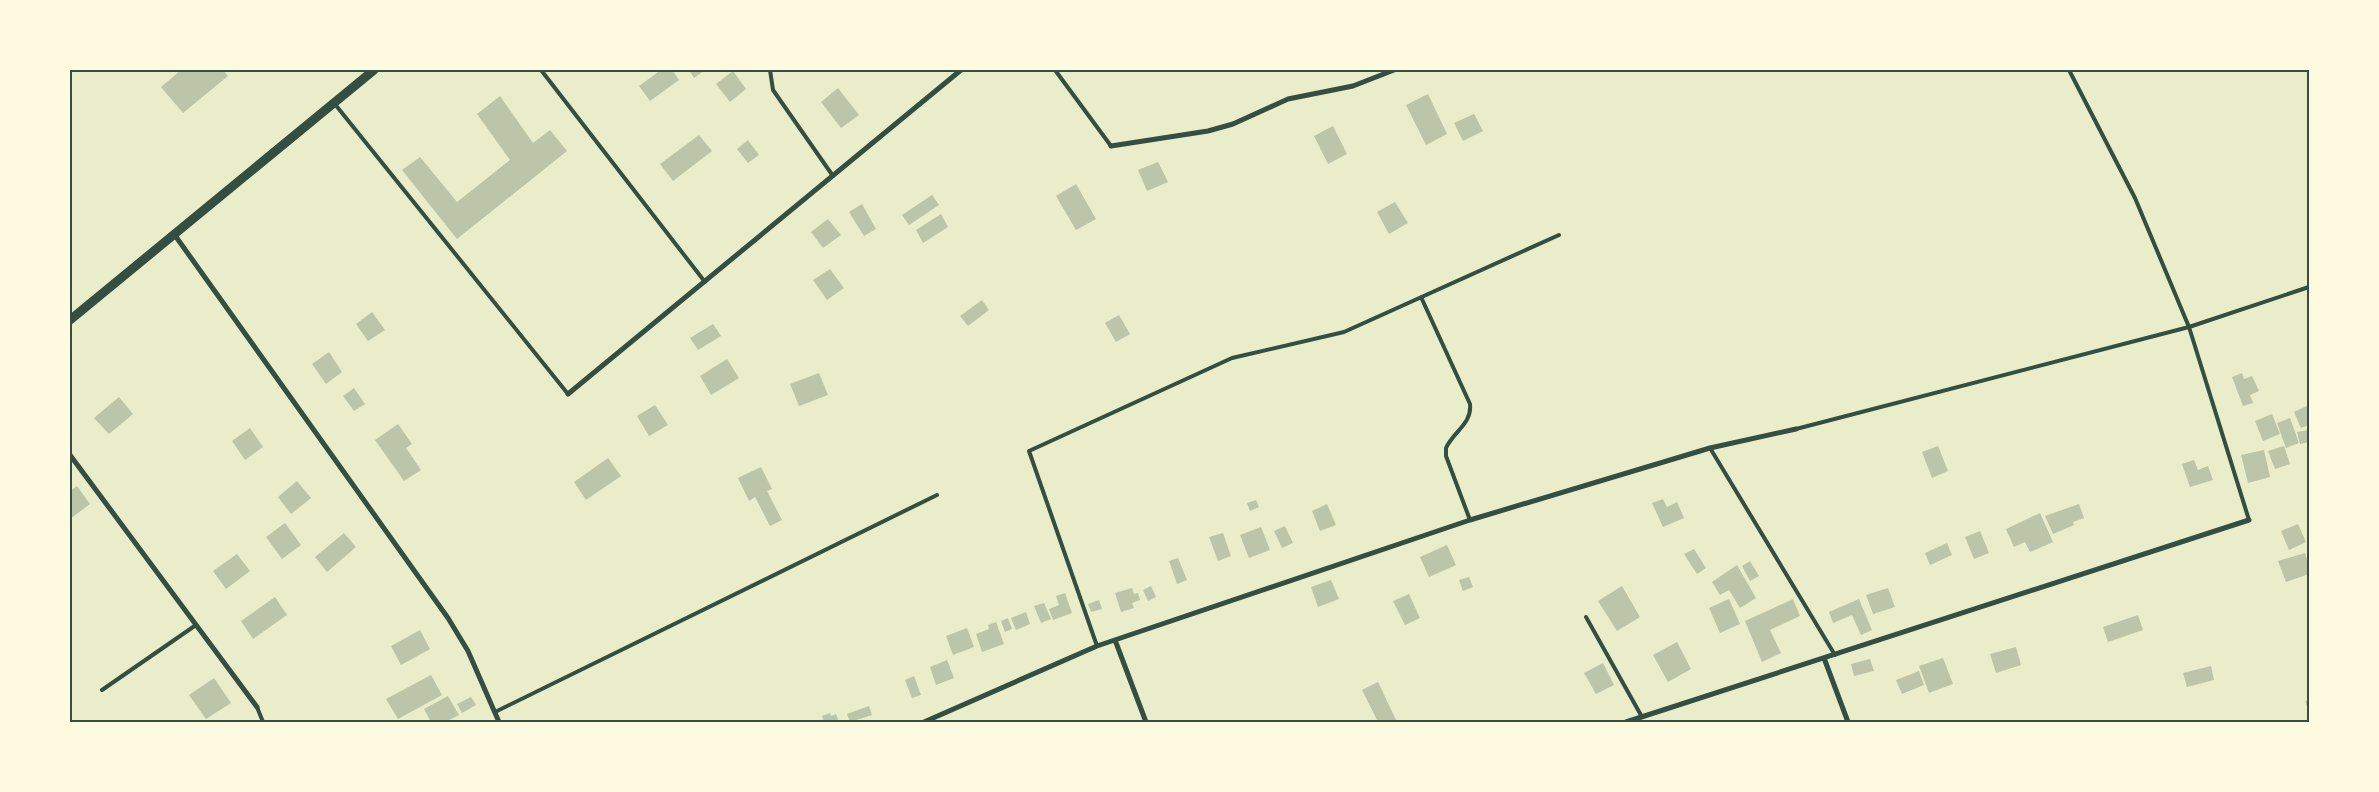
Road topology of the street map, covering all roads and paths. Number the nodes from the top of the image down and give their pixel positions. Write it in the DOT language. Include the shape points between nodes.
graph roads {
  1 [pos="374,70"];
  2 [pos="541,70"];
  3 [pos="770,70"];
  4 [pos="961,70"];
  5 [pos="1055,70"];
  6 [pos="1394,70"];
  7 [pos="2069,70"];
  8 [pos="334,103"];
  9 [pos="1111,146"];
  10 [pos="833,176"];
  11 [pos="174,234"];
  12 [pos="1559,235"];
  13 [pos="705,282"];
  14 [pos="2309,287"];
  15 [pos="1422,297"];
  16 [pos="70,320"];
  17 [pos="2189,327"];
  18 [pos="568,394"];
  19 [pos="1796,429"];
  20 [pos="1710,448"];
  21 [pos="70,455"];
  22 [pos="937,495"];
  23 [pos="1470,520"];
  24 [pos="2249,520"];
  25 [pos="1586,617"];
  26 [pos="196,625"];
  27 [pos="1115,640"];
  28 [pos="1097,646"];
  29 [pos="1835,654"];
  30 [pos="1824,658"];
  31 [pos="102,690"];
  32 [pos="256,707"];
  33 [pos="495,712"];
  34 [pos="1642,716"];
  35 [pos="263,722"];
  36 [pos="499,722"];
  37 [pos="924,722"];
  38 [pos="1146,722"];
  39 [pos="1626,722"];
  40 [pos="1848,722"];
  1 -- 8 [label="street"];
  2 -- 13 [label="lane"];
  3 -- 10 [label="lane" via="773,90"];
  4 -- 10 [label="street"];
  5 -- 9 [label="lane"];
  6 -- 9 [label="street" via="1352,86 1288,99 1233,124 1208,131"];
  7 -- 17 [label="lane" via="2135,198"];
  8 -- 11 [label="street"];
  8 -- 18 [label="lane"];
  10 -- 13 [label="street"];
  11 -- 16 [label="street"];
  11 -- 33 [label="street" via="448,618 468,651"];
  12 -- 15 [label="lane"];
  13 -- 18 [label="street"];
  14 -- 17 [label="lane"];
  15 -- 23 [label="lane" via="1470,404 1469,420 1446,448 1446,456"];
  15 -- 28 [label="lane" via="1344,332 1232,358 1029,451"];
  17 -- 19 [label="lane"];
  17 -- 24 [label="lane"];
  19 -- 20 [label="street"];
  20 -- 23 [label="street"];
  20 -- 29 [label="lane"];
  21 -- 26 [label="street"];
  22 -- 33 [label="lane"];
  23 -- 27 [label="street"];
  24 -- 29 [label="street"];
  25 -- 34 [label="lane"];
  26 -- 31 [label="lane"];
  26 -- 32 [label="street"];
  27 -- 28 [label="street"];
  27 -- 38 [label="street"];
  28 -- 37 [label="street"];
  29 -- 30 [label="street"];
  30 -- 34 [label="street"];
  30 -- 40 [label="street"];
  32 -- 35 [label="lane"];
  33 -- 36 [label="street"];
  34 -- 39 [label="street"];
}
